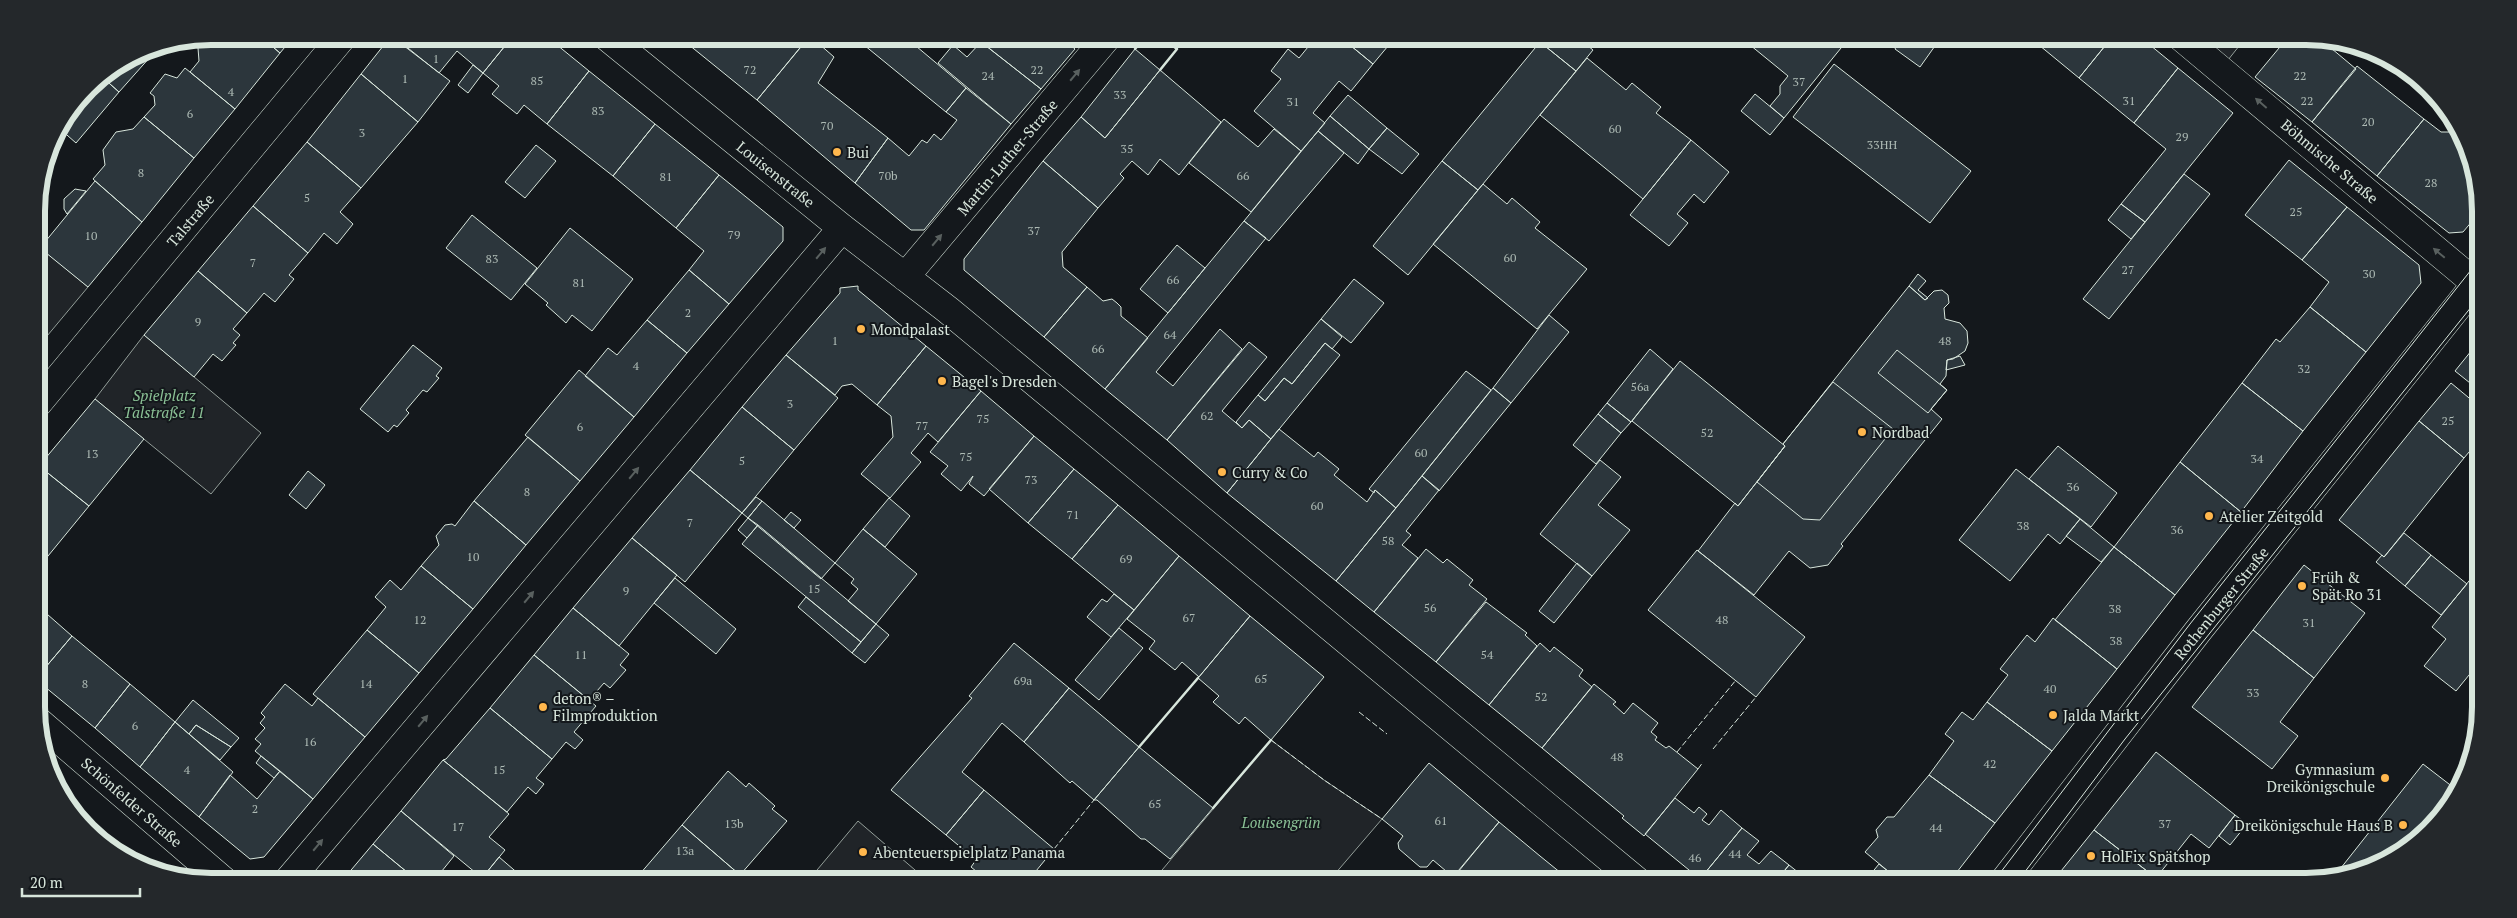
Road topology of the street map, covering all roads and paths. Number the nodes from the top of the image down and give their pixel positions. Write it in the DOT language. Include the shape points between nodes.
graph roads {
  1 [pos="335,45"];
  2 [pos="617,45"];
  3 [pos="1100,45"];
  4 [pos="2191,45"];
  5 [pos="842,228"];
  6 [pos="905,277"];
  7 [pos="2472,279"];
  8 [pos="2472,291"];
  9 [pos="45,395"];
  10 [pos="46,727"];
  11 [pos="215,873"];
  12 [pos="294,873"];
  13 [pos="1627,873"];
  14 [pos="2011,873"];
  1 -- 9 [label="street, Talstraße"];
  2 -- 5 [label="street, Louisenstraße"];
  6 -- 3 [label="street, Martin-Luther-Straße, one-way"];
  7 -- 4 [label="street, Böhmische Straße, one-way"];
  5 -- 6 [label="street, Louisenstraße"];
  12 -- 5 [label="street, one-way"];
  6 -- 13 [label="street, Louisenstraße"];
  8 -- 14 [label="street, Rothenburger Straße" via="2198,630"];
  10 -- 11 [label="street, Schönfelder Straße"];
}
